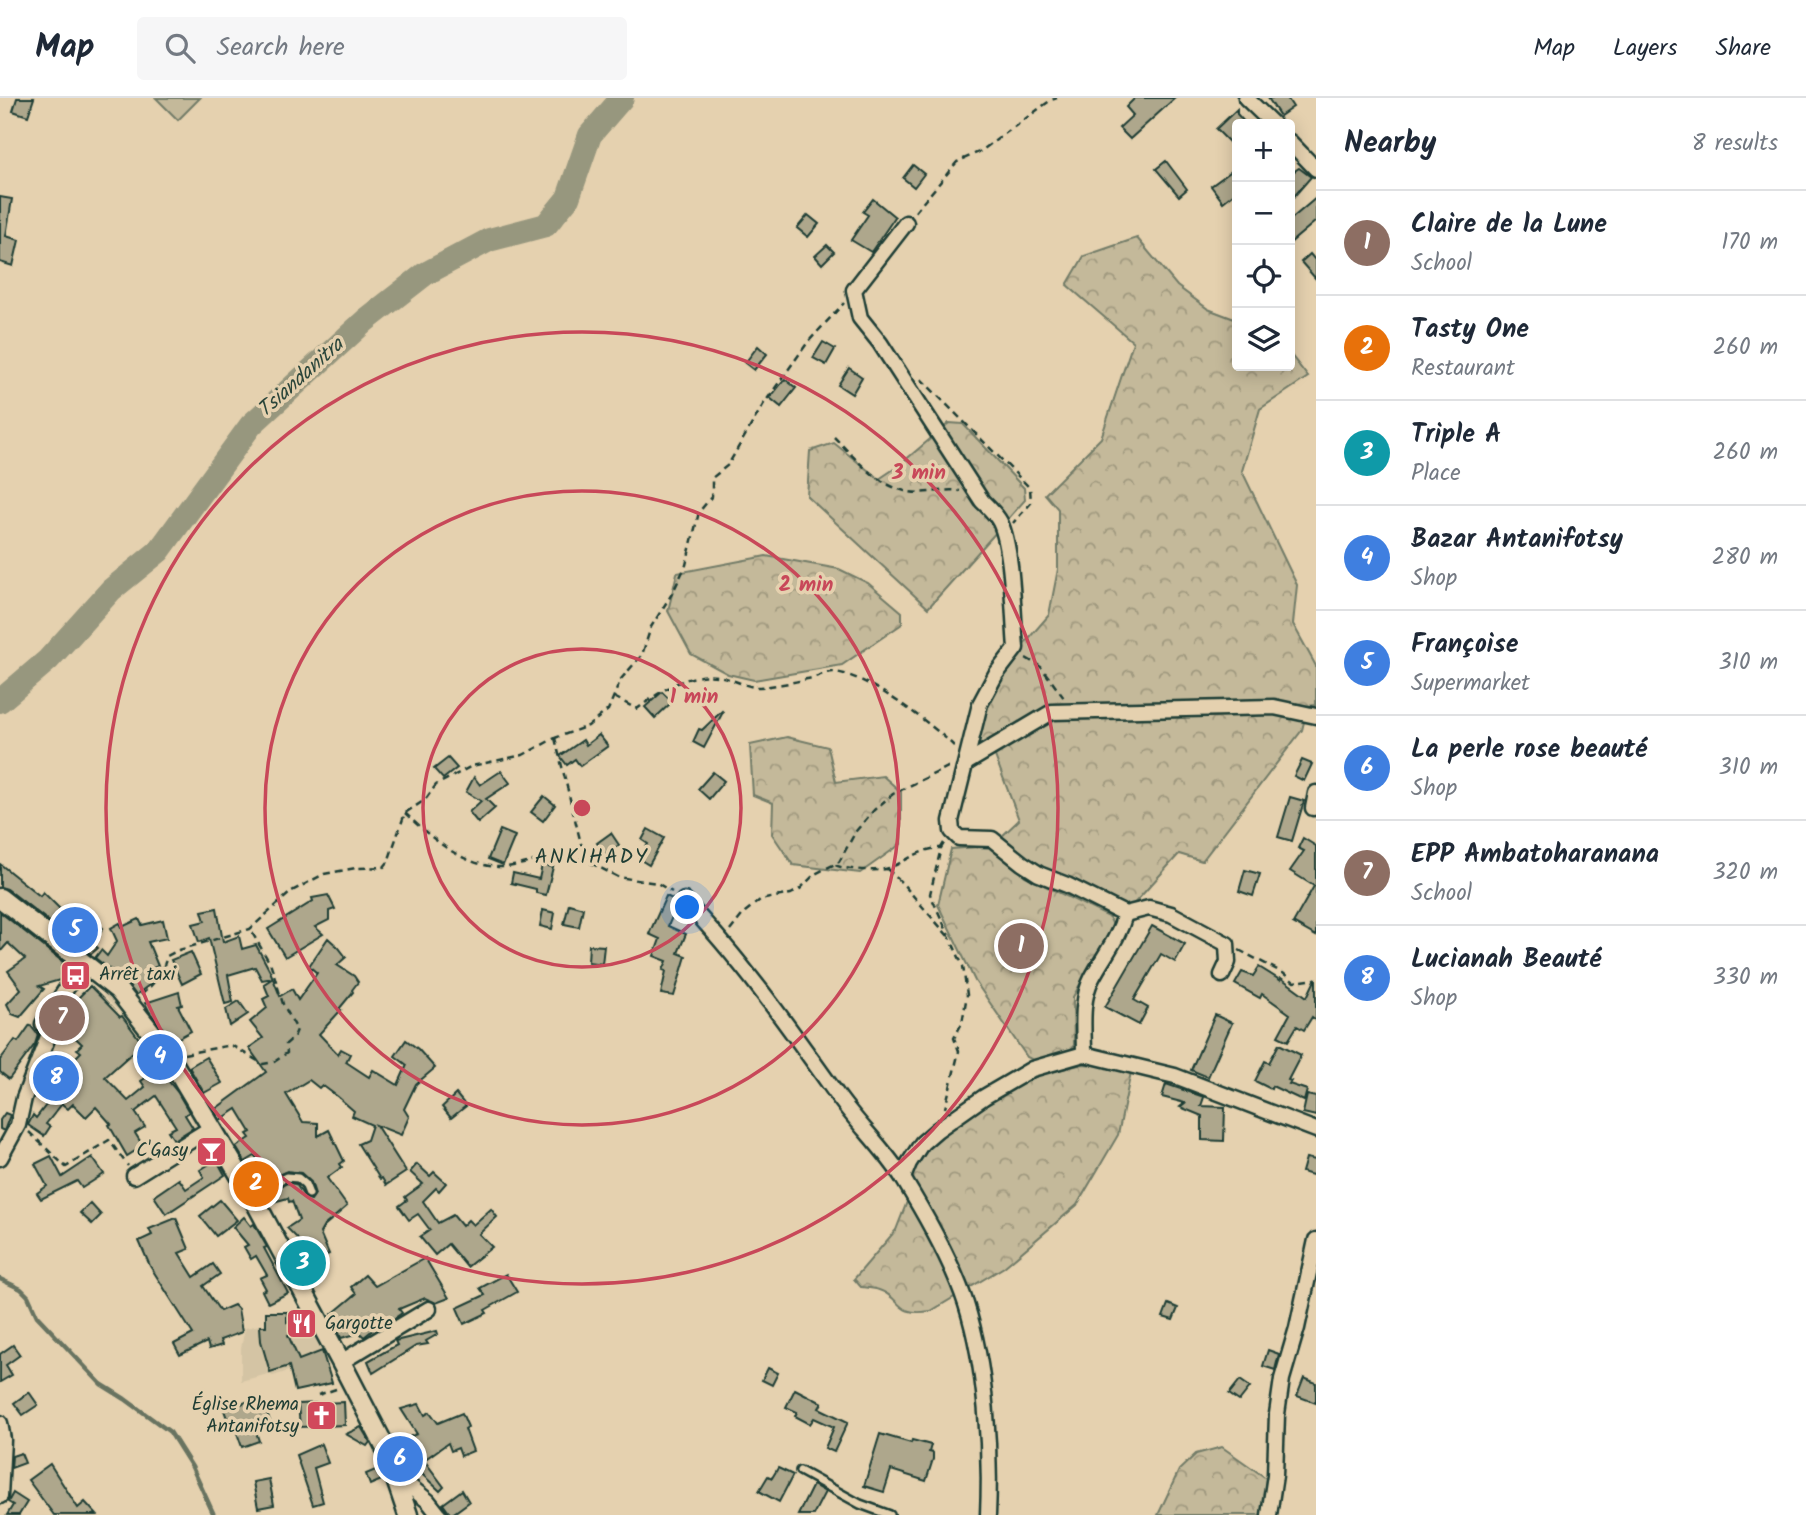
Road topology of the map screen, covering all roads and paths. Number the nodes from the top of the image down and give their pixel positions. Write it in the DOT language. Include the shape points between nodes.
graph roads {
  1 [pos="1057,98"];
  2 [pos="1246,98"];
  3 [pos="1268,119"];
  4 [pos="1295,147"];
  5 [pos="1316,169"];
  6 [pos="906,223"];
  7 [pos="854,290"];
  8 [pos="915,374"];
  9 [pos="834,437"];
  10 [pos="982,500"];
  11 [pos="1004,534"];
  12 [pos="1016,648"];
  13 [pos="613,697"];
  14 [pos="1080,711"];
  15 [pos="1316,716"];
  16 [pos="555,737"];
  17 [pos="966,763"];
  18 [pos="405,813"];
  19 [pos="952,831"];
  20 [pos="941,848"];
  21 [pos="585,860"];
  22 [pos="833,865"];
  23 [pos="887,869"];
  24 [pos="0,898"];
  25 [pos="684,900"];
  26 [pos="1125,914"];
  27 [pos="250,929"];
  28 [pos="951,940"];
  29 [pos="721,942"];
  30 [pos="1227,944"];
  31 [pos="74,958"];
  32 [pos="1222,975"];
  33 [pos="1316,979"];
  34 [pos="130,1004"];
  35 [pos="1084,1054"];
  36 [pos="171,1062"];
  37 [pos="18,1125"];
  38 [pos="211,1128"];
  39 [pos="937,1129"];
  40 [pos="1316,1130"];
  41 [pos="4,1151"];
  42 [pos="134,1176"];
  43 [pos="903,1178"];
  44 [pos="251,1194"];
  45 [pos="309,1195"];
  46 [pos="1316,1240"];
  47 [pos="429,1309"];
  48 [pos="341,1362"];
  49 [pos="353,1384"];
  50 [pos="318,1395"];
  51 [pos="0,1423"];
  52 [pos="800,1471"];
  53 [pos="396,1475"];
  54 [pos="0,1496"];
  55 [pos="408,1515"];
  56 [pos="439,1515"];
  57 [pos="890,1515"];
  58 [pos="988,1515"];
  59 [pos="1269,1515"];
  1 -- 6 [label="path" via="981,151 957,162"];
  2 -- 3 [label="street"];
  4 -- 5 [label="street"];
  6 -- 7 [label="street"];
  7 -- 10 [label="street" via="860,318"];
  7 -- 13 [label="path" via="808,341 752,421 728,466 712,478 712,496 699,512 673,592 651,627 642,655 621,679"];
  8 -- 11 [label="path" via="1030,488 1031,503"];
  9 -- 10 [label="path" via="886,483 905,491 964,491"];
  10 -- 11 [label="street"];
  11 -- 12 [label="street"];
  12 -- 14 [label="path" via="1041,667 1058,693"];
  12 -- 17 [label="street" via="980,704"];
  13 -- 16 [label="path" via="608,710 588,726"];
  13 -- 17 [label="path" via="637,709 663,689 701,674 755,687 832,672 878,690 934,726"];
  14 -- 15 [label="street" via="1274,707"];
  14 -- 17 [label="street" via="1052,712"];
  16 -- 18 [label="path" via="523,755 472,766 436,786"];
  16 -- 21 [label="path"];
  17 -- 19 [label="street"];
  17 -- 22 [label="path" via="949,766 893,794 856,831"];
  18 -- 21 [label="path" via="433,840 470,860 497,867 563,857"];
  18 -- 27 [label="path" via="384,867 324,874 292,891"];
  19 -- 20 [label="path"];
  19 -- 26 [label="street" via="959,838 992,839 1039,874"];
  20 -- 23 [label="path" via="931,848"];
  20 -- 28 [label="path" via="930,894"];
  21 -- 25 [label="path" via="618,877 657,883"];
  22 -- 23 [label="path" via="850,870"];
  22 -- 29 [label="path" via="791,894 760,900"];
  23 -- 28 [label="path"];
  24 -- 31 [label="street"];
  25 -- 29 [label="street"];
  26 -- 30 [label="street" via="1149,908 1171,914"];
  26 -- 35 [label="street" via="1084,999"];
  27 -- 34 [label="path" via="167,956 153,985"];
  27 -- 36 [label="path" via="271,965 297,1030 286,1044 287,1053 263,1064 231,1045 190,1052"];
  28 -- 39 [label="path" via="963,966 967,995 954,1038 959,1051"];
  29 -- 43 [label="street"];
  30 -- 32 [label="street" via="1228,962"];
  30 -- 33 [label="path" via="1294,982"];
  31 -- 34 [label="street"];
  31 -- 37 [label="street" via="68,985 43,1024 49,1034"];
  34 -- 36 [label="street"];
  35 -- 39 [label="street" via="1032,1069"];
  35 -- 40 [label="street" via="1175,1076"];
  36 -- 38 [label="street"];
  37 -- 41 [label="street"];
  37 -- 42 [label="path" via="66,1167 109,1140"];
  38 -- 42 [label="street"];
  38 -- 44 [label="street"];
  39 -- 43 [label="street" via="922,1143"];
  43 -- 58 [label="street" via="966,1304 982,1391"];
  44 -- 45 [label="lane" via="286,1177 298,1178"];
  44 -- 48 [label="street"];
  46 -- 59 [label="street" via="1282,1379"];
  47 -- 48 [label="street"];
  48 -- 49 [label="street"];
  49 -- 50 [label="path"];
  49 -- 53 [label="street"];
  51 -- 54 [label="street"];
  52 -- 57 [label="lane"];
  53 -- 55 [label="street"];
  53 -- 56 [label="street"];
}
